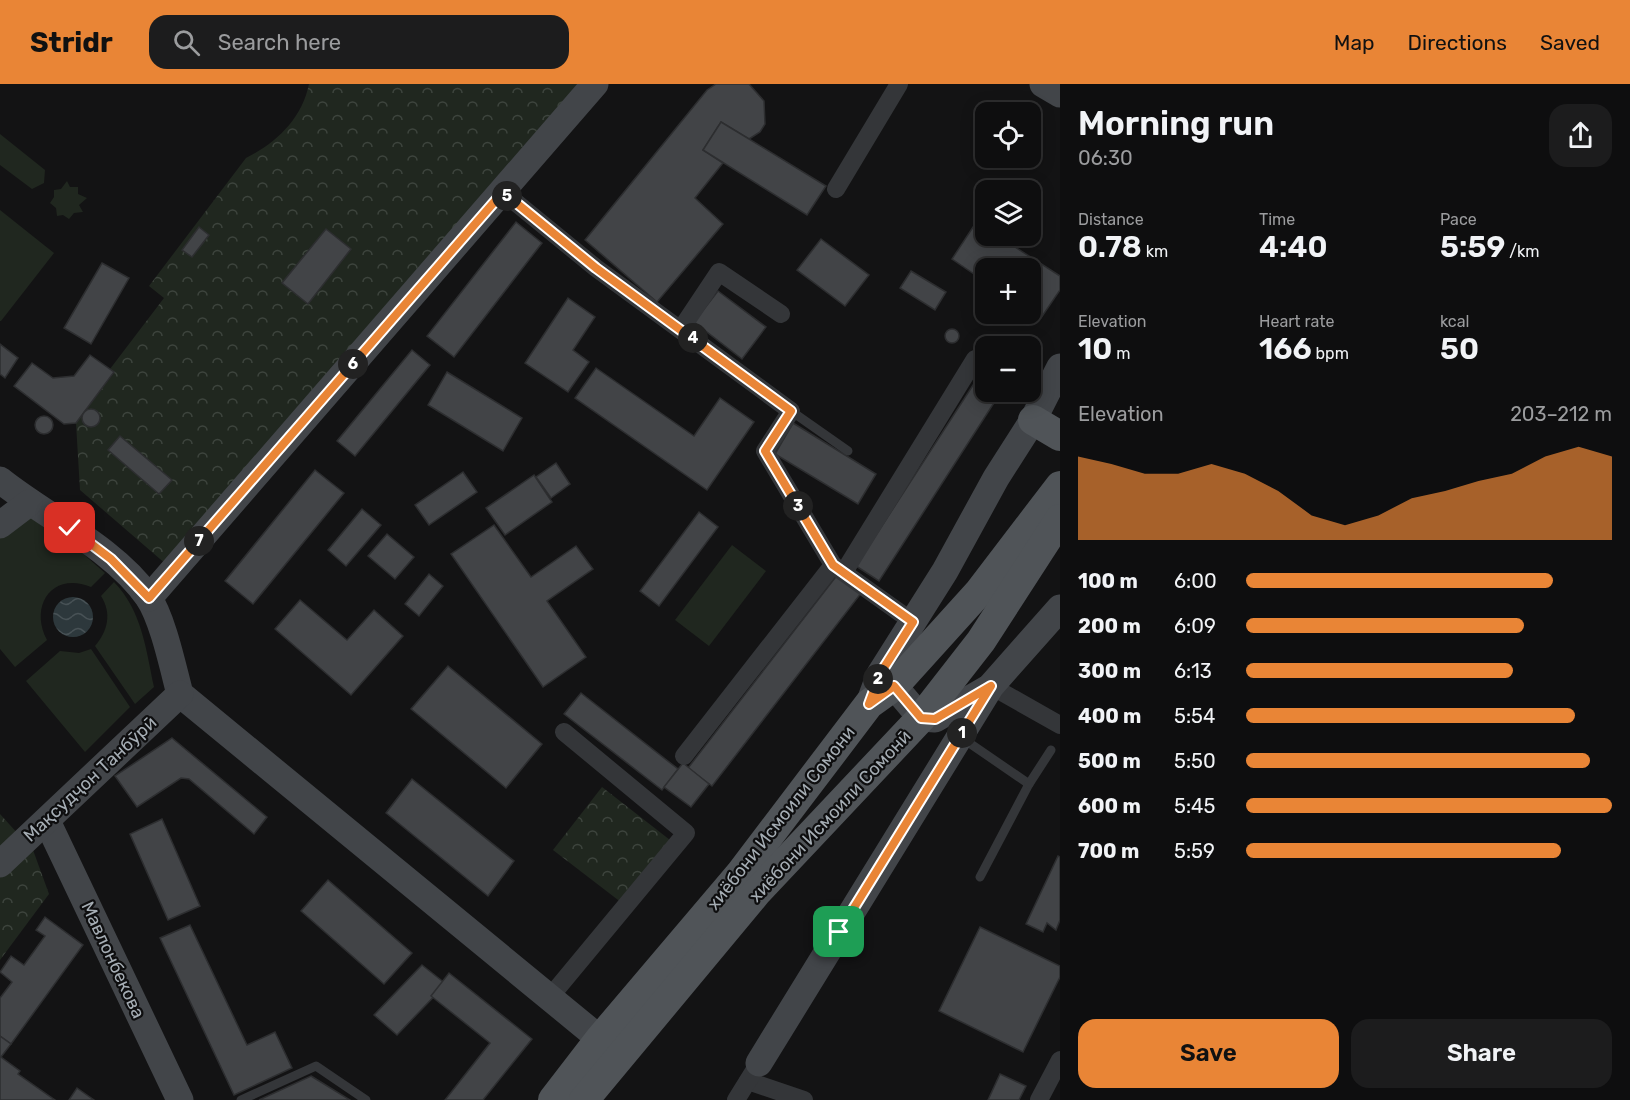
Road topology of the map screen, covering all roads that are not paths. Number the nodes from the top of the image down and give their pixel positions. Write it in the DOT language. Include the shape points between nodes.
graph roads {
  1 [pos="595,84"];
  2 [pos="899,84"];
  3 [pos="1043,84"];
  4 [pos="1060,94"];
  5 [pos="836,189"];
  6 [pos="503,192"];
  7 [pos="781,314"];
  8 [pos="681,328"];
  9 [pos="975,359"];
  10 [pos="1060,367"];
  11 [pos="791,411"];
  12 [pos="1032,420"];
  13 [pos="1060,436"];
  14 [pos="848,451"];
  15 [pos="0,480"];
  16 [pos="1060,486"];
  17 [pos="29,503"];
  18 [pos="1060,519"];
  19 [pos="0,525"];
  20 [pos="838,568"];
  21 [pos="149,598"];
  22 [pos="1060,608"];
  23 [pos="913,622"];
  24 [pos="894,686"];
  25 [pos="991,686"];
  26 [pos="180,694"];
  27 [pos="869,704"];
  28 [pos="921,718"];
  29 [pos="1060,725"];
  30 [pos="564,732"];
  31 [pos="960,737"];
  32 [pos="1051,750"];
  33 [pos="684,756"];
  34 [pos="1029,784"];
  35 [pos="47,821"];
  36 [pos="0,864"];
  37 [pos="980,877"];
  38 [pos="550,997"];
  39 [pos="600,1038"];
  40 [pos="1060,1060"];
  41 [pos="753,1072"];
  42 [pos="589,1099"];
  43 [pos="180,1100"];
  44 [pos="241,1100"];
  45 [pos="366,1100"];
  46 [pos="553,1100"];
  47 [pos="736,1100"];
  48 [pos="804,1100"];
  49 [pos="1039,1100"];
  1 -- 6 [label="main road"];
  2 -- 5 [label="street"];
  3 -- 4 [label="main road"];
  6 -- 8 [label="street" via="596,268"];
  6 -- 21 [label="main road"];
  7 -- 8 [label="street" via="719,272"];
  8 -- 11 [label="street"];
  9 -- 20 [label="street"];
  10 -- 12 [label="main road"];
  11 -- 14 [label="lane"];
  11 -- 20 [label="street" via="765,451"];
  12 -- 13 [label="main road"];
  12 -- 23 [label="main road"];
  15 -- 17 [label="main road"];
  16 -- 24 [label="main road, хиёбони Исмоили Сомони" via="979,591"];
  17 -- 19 [label="main road"];
  17 -- 21 [label="main road" via="111,559"];
  18 -- 28 [label="main road, хиёбони Исмоили Сомонӣ" via="981,641"];
  20 -- 23 [label="street"];
  20 -- 33 [label="street"];
  21 -- 26 [label="main road"];
  22 -- 25 [label="main road"];
  23 -- 27 [label="main road" via="880,674"];
  24 -- 27 [label="main road, хиёбони Исмоили Сомони"];
  24 -- 28 [label="main road"];
  25 -- 28 [label="main road" via="935,719"];
  25 -- 29 [label="street"];
  25 -- 31 [label="main road"];
  26 -- 35 [label="main road, Мақсудҷон Танбӯрӣ"];
  26 -- 38 [label="main road"];
  27 -- 39 [label="main road, хиёбони Исмоили Сомони" via="740,874"];
  28 -- 42 [label="main road, хиёбони Исмоили Сомонӣ" via="757,892"];
  30 -- 38 [label="street" via="686,833"];
  31 -- 34 [label="lane"];
  31 -- 41 [label="main road"];
  32 -- 34 [label="lane"];
  34 -- 37 [label="lane"];
  35 -- 36 [label="main road, Мақсудҷон Танбӯрӣ"];
  35 -- 43 [label="main road, Мавлонбекова"];
  38 -- 39 [label="main road"];
  39 -- 46 [label="main road, хиёбони Исмоили Сомони"];
  40 -- 49 [label="street"];
  41 -- 47 [label="street"];
  41 -- 48 [label="street"];
  44 -- 45 [label="lane" via="316,1066"];
}
